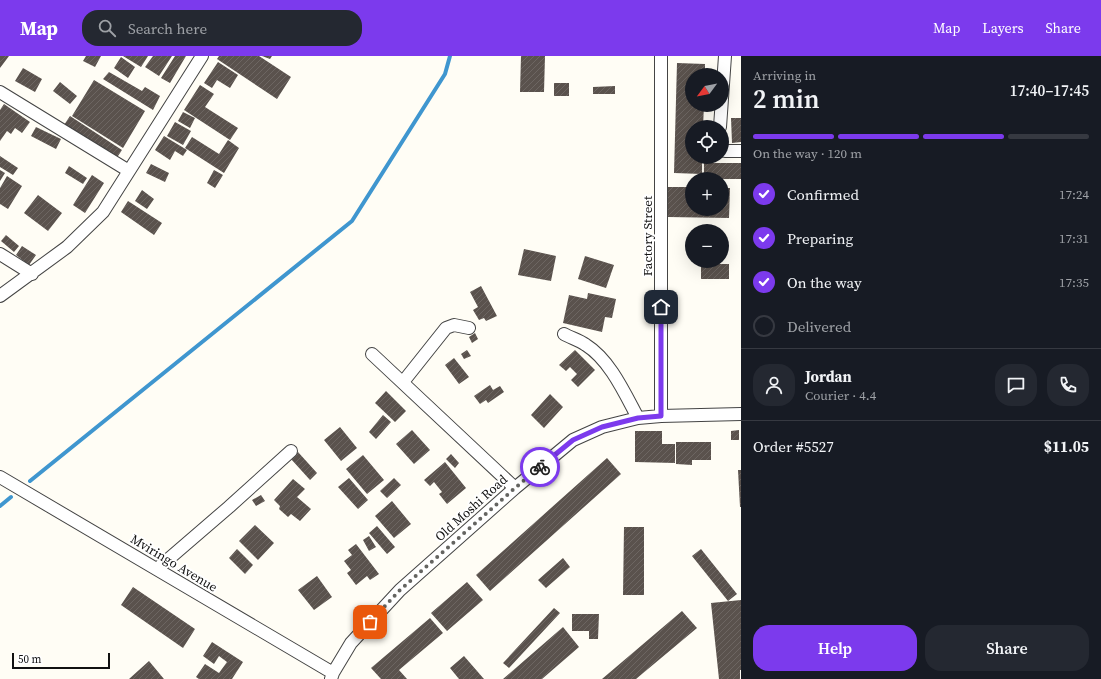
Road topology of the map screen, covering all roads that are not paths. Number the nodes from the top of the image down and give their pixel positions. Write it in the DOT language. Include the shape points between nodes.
graph roads {
  1 [pos="202,56"];
  2 [pos="661,56"];
  3 [pos="726,56"];
  4 [pos="0,92"];
  5 [pos="721,120"];
  6 [pos="729,151"];
  7 [pos="741,151"];
  8 [pos="129,171"];
  9 [pos="0,254"];
  10 [pos="32,274"];
  11 [pos="0,296"];
  12 [pos="469,328"];
  13 [pos="564,334"];
  14 [pos="372,354"];
  15 [pos="403,382"];
  16 [pos="741,414"];
  17 [pos="661,416"];
  18 [pos="638,418"];
  19 [pos="291,451"];
  20 [pos="0,477"];
  21 [pos="515,488"];
  22 [pos="157,569"];
  23 [pos="332,676"];
  1 -- 8 [label="street"];
  2 -- 17 [label="street, Factory Street"];
  3 -- 5 [label="street"];
  4 -- 8 [label="street"];
  6 -- 7 [label="street"];
  8 -- 10 [label="street" via="103,212 67,247"];
  9 -- 10 [label="street"];
  10 -- 11 [label="street"];
  12 -- 15 [label="street" via="454,325 446,328"];
  13 -- 18 [label="street" via="586,344 604,361"];
  14 -- 15 [label="street"];
  15 -- 21 [label="street"];
  16 -- 17 [label="street, Old Moshi Road"];
  17 -- 18 [label="street, Old Moshi Road"];
  18 -- 21 [label="street, Old Moshi Road" via="602,427 573,440"];
  19 -- 22 [label="street"];
  20 -- 22 [label="street, Mviringo Avenue"];
  21 -- 23 [label="street, Old Moshi Road" via="400,590 351,643"];
  22 -- 23 [label="street, Mviringo Avenue"];
}
